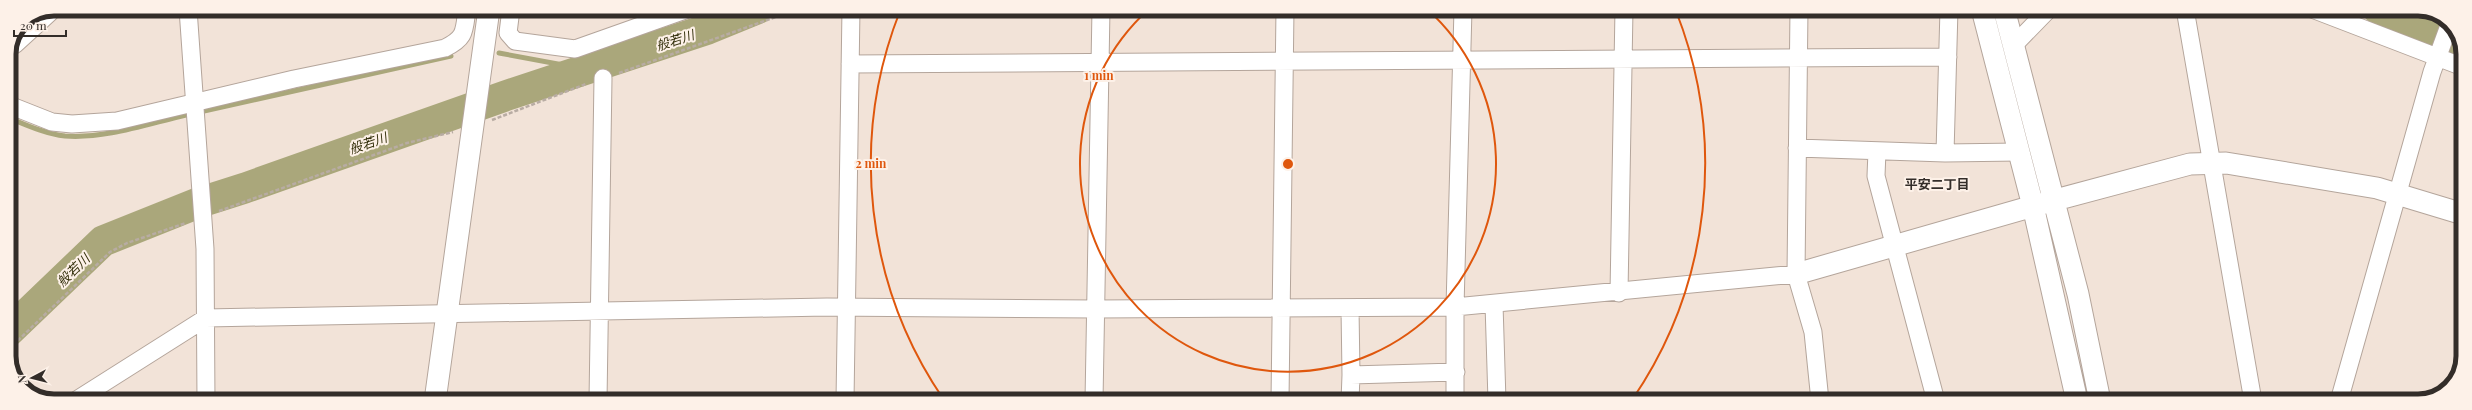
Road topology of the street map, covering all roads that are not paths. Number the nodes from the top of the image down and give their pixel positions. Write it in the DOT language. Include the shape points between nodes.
graph roads {
  1 [pos="189,16"];
  2 [pos="466,16"];
  3 [pos="488,16"];
  4 [pos="510,16"];
  5 [pos="668,16"];
  6 [pos="851,16"];
  7 [pos="1101,16"];
  8 [pos="1285,16"];
  9 [pos="1463,16"];
  10 [pos="1624,16"];
  11 [pos="1798,16"];
  12 [pos="1949,16"];
  13 [pos="1984,16"];
  14 [pos="2006,16"];
  15 [pos="2042,16"];
  16 [pos="2186,16"];
  17 [pos="2330,16"];
  18 [pos="39,19"];
  19 [pos="2448,30"];
  20 [pos="20,36"];
  21 [pos="2013,46"];
  22 [pos="1948,57"];
  23 [pos="2438,57"];
  24 [pos="1798,58"];
  25 [pos="1624,60"];
  26 [pos="1284,61"];
  27 [pos="1461,61"];
  28 [pos="1100,62"];
  29 [pos="850,64"];
  30 [pos="2456,64"];
  31 [pos="604,78"];
  32 [pos="195,103"];
  33 [pos="16,108"];
  34 [pos="1797,148"];
  35 [pos="1876,151"];
  36 [pos="2019,152"];
  37 [pos="1945,153"];
  38 [pos="2211,163"];
  39 [pos="2397,194"];
  40 [pos="2054,200"];
  41 [pos="2033,206"];
  42 [pos="2456,212"];
  43 [pos="1893,246"];
  44 [pos="1796,274"];
  45 [pos="1619,293"];
  46 [pos="1494,304"];
  47 [pos="846,307"];
  48 [pos="1282,307"];
  49 [pos="1455,307"];
  50 [pos="1350,308"];
  51 [pos="1096,309"];
  52 [pos="600,310"];
  53 [pos="447,315"];
  54 [pos="206,318"];
  55 [pos="1456,372"];
  56 [pos="1351,375"];
  57 [pos="86,394"];
  58 [pos="206,394"];
  59 [pos="436,394"];
  60 [pos="598,394"];
  61 [pos="845,394"];
  62 [pos="1094,394"];
  63 [pos="1280,394"];
  64 [pos="1350,394"];
  65 [pos="1455,394"];
  66 [pos="1497,394"];
  67 [pos="1819,394"];
  68 [pos="1934,394"];
  69 [pos="2075,394"];
  70 [pos="2099,394"];
  71 [pos="2252,394"];
  72 [pos="2341,394"];
  1 -- 32 [label="street"];
  2 -- 32 [label="street" via="463,36 445,48"];
  3 -- 53 [label="street"];
  4 -- 5 [label="street" via="508,33 515,41 576,49"];
  6 -- 29 [label="street"];
  7 -- 28 [label="street"];
  8 -- 26 [label="street"];
  9 -- 27 [label="street"];
  10 -- 25 [label="street"];
  11 -- 24 [label="street"];
  12 -- 22 [label="street"];
  13 -- 36 [label="street"];
  14 -- 21 [label="street"];
  15 -- 21 [label="street"];
  16 -- 38 [label="street"];
  17 -- 23 [label="street"];
  18 -- 20 [label="main road"];
  19 -- 23 [label="street"];
  21 -- 40 [label="street"];
  22 -- 24 [label="street"];
  22 -- 37 [label="street"];
  23 -- 30 [label="street"];
  23 -- 39 [label="street"];
  24 -- 25 [label="street"];
  24 -- 34 [label="street"];
  25 -- 27 [label="street"];
  25 -- 45 [label="street"];
  26 -- 27 [label="street"];
  26 -- 28 [label="street"];
  26 -- 48 [label="street"];
  27 -- 49 [label="street"];
  28 -- 29 [label="street"];
  28 -- 51 [label="street"];
  29 -- 47 [label="street"];
  31 -- 52 [label="street"];
  32 -- 33 [label="street" via="117,121 72,124 52,122"];
  32 -- 54 [label="street" via="203,214"];
  34 -- 35 [label="street"];
  34 -- 44 [label="street"];
  35 -- 37 [label="street"];
  35 -- 43 [label="street" via="1876,176"];
  36 -- 37 [label="street"];
  36 -- 41 [label="street"];
  38 -- 39 [label="street" via="2226,163 2377,188"];
  38 -- 40 [label="street" via="2190,164"];
  38 -- 71 [label="street"];
  39 -- 42 [label="street"];
  39 -- 72 [label="street"];
  40 -- 41 [label="street"];
  40 -- 70 [label="street" via="2078,294"];
  41 -- 43 [label="street"];
  41 -- 69 [label="street"];
  43 -- 44 [label="street"];
  43 -- 68 [label="street"];
  44 -- 45 [label="street"];
  44 -- 67 [label="street" via="1813,332"];
  45 -- 46 [label="street"];
  46 -- 49 [label="street"];
  46 -- 66 [label="street"];
  47 -- 51 [label="street"];
  47 -- 52 [label="street"];
  47 -- 61 [label="street"];
  48 -- 50 [label="street"];
  48 -- 51 [label="street"];
  48 -- 63 [label="street"];
  49 -- 50 [label="street"];
  49 -- 55 [label="street"];
  50 -- 56 [label="street"];
  51 -- 62 [label="street"];
  52 -- 53 [label="street"];
  52 -- 60 [label="street"];
  53 -- 54 [label="street"];
  53 -- 59 [label="street"];
  54 -- 57 [label="street"];
  54 -- 58 [label="street"];
  55 -- 56 [label="street"];
  55 -- 65 [label="street"];
  56 -- 64 [label="street"];
}
